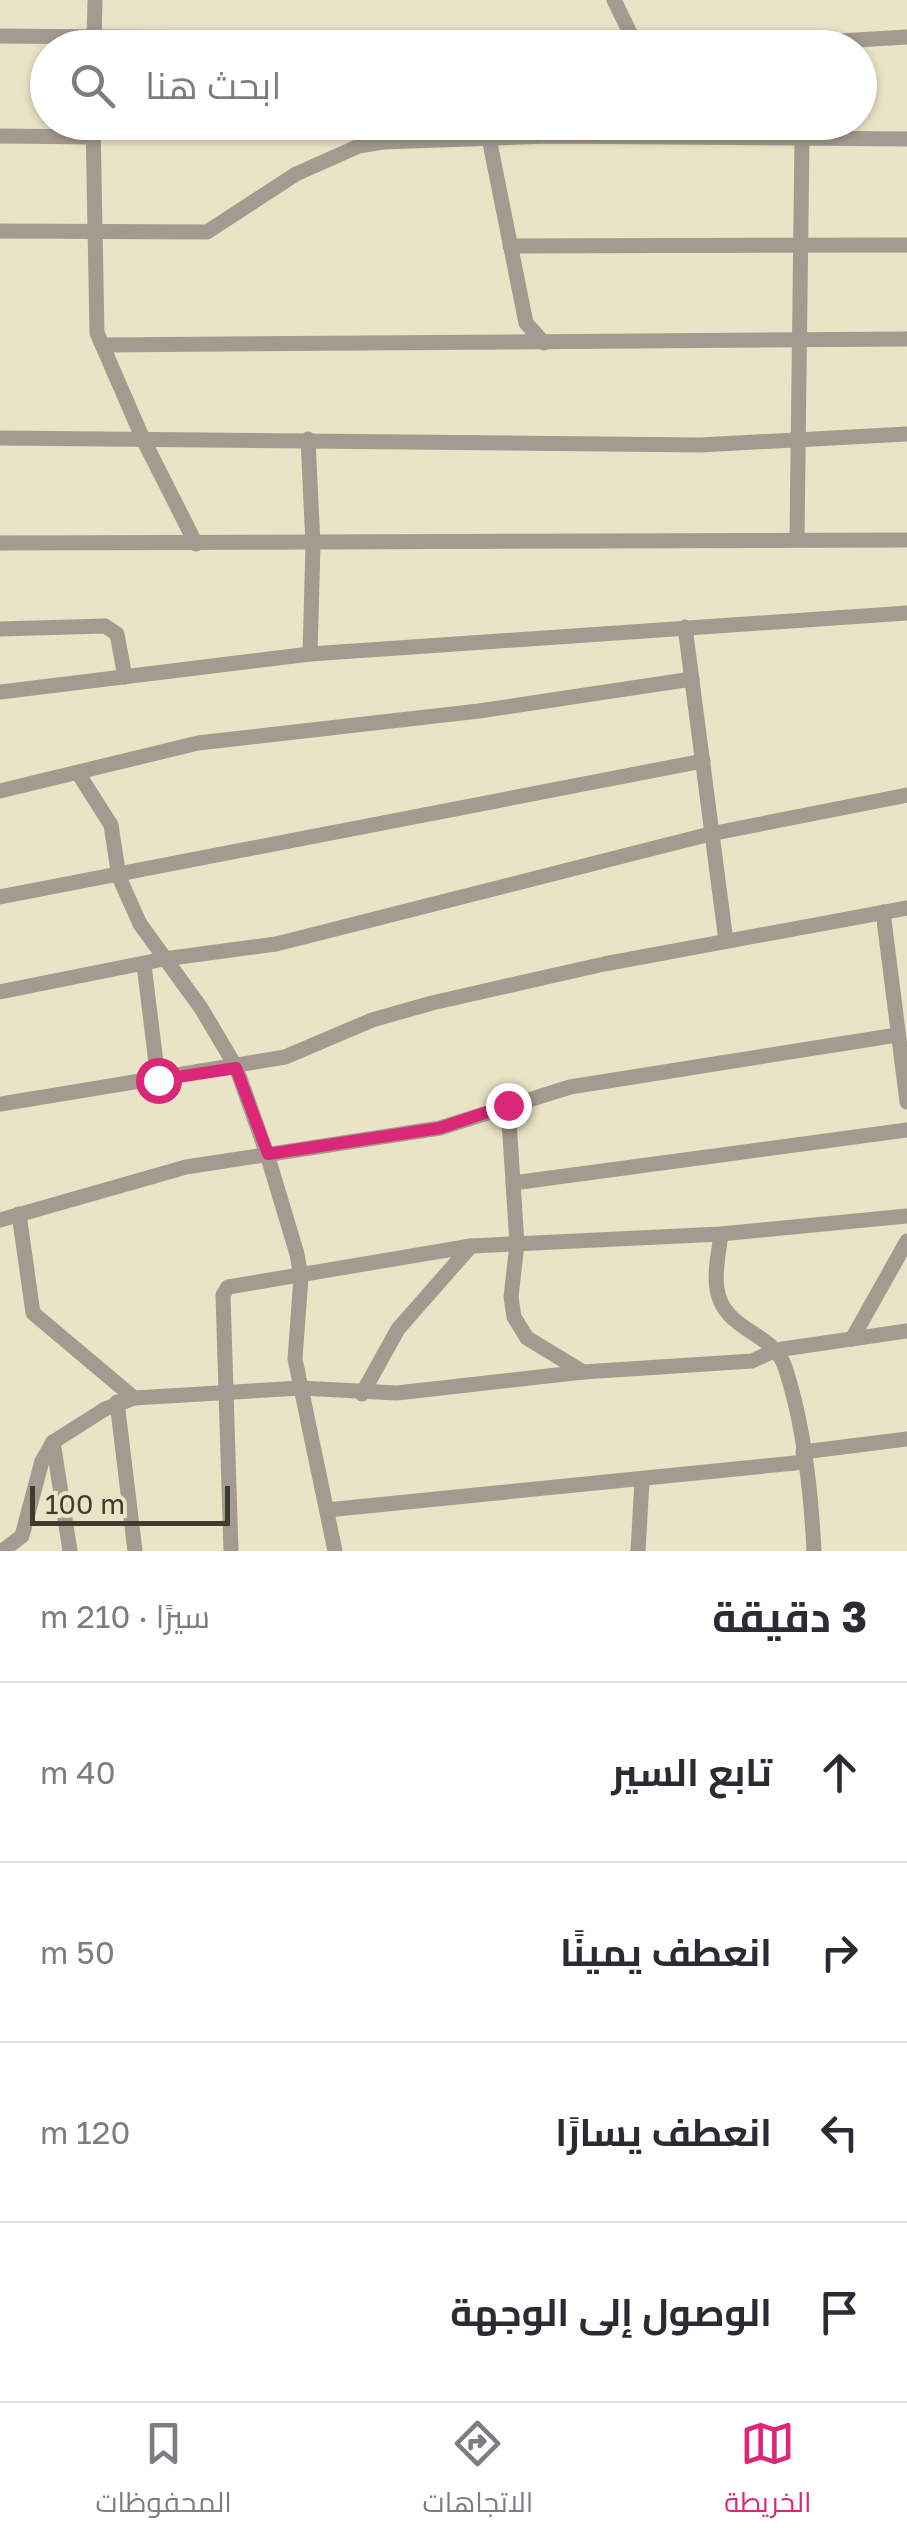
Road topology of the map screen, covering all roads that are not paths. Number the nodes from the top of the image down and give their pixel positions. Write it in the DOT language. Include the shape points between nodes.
graph roads {
  1 [pos="95,0"];
  2 [pos="614,0"];
  3 [pos="94,30"];
  4 [pos="629,30"];
  5 [pos="0,36"];
  6 [pos="907,37"];
  7 [pos="30,38"];
  8 [pos="877,39"];
  9 [pos="30,134"];
  10 [pos="0,136"];
  11 [pos="877,138"];
  12 [pos="907,139"];
  13 [pos="93,140"];
  14 [pos="456,140"];
  15 [pos="489,140"];
  16 [pos="802,140"];
  17 [pos="0,231"];
  18 [pos="92,231"];
  19 [pos="907,245"];
  20 [pos="510,246"];
  21 [pos="800,246"];
  22 [pos="907,339"];
  23 [pos="798,341"];
  24 [pos="544,343"];
  25 [pos="102,345"];
  26 [pos="907,434"];
  27 [pos="0,438"];
  28 [pos="142,439"];
  29 [pos="308,439"];
  30 [pos="798,441"];
  31 [pos="797,540"];
  32 [pos="907,540"];
  33 [pos="0,543"];
  34 [pos="196,544"];
  35 [pos="313,545"];
  36 [pos="907,612"];
  37 [pos="685,627"];
  38 [pos="0,629"];
  39 [pos="310,654"];
  40 [pos="125,676"];
  41 [pos="692,679"];
  42 [pos="0,692"];
  43 [pos="703,761"];
  44 [pos="78,772"];
  45 [pos="0,792"];
  46 [pos="907,795"];
  47 [pos="710,834"];
  48 [pos="119,877"];
  49 [pos="0,898"];
  50 [pos="907,908"];
  51 [pos="882,912"];
  52 [pos="726,941"];
  53 [pos="164,959"];
  54 [pos="144,965"];
  55 [pos="0,992"];
  56 [pos="901,1002"];
  57 [pos="897,1035"];
  58 [pos="236,1068"];
  59 [pos="158,1080"];
  60 [pos="907,1102"];
  61 [pos="0,1104"];
  62 [pos="508,1105"];
  63 [pos="907,1130"];
  64 [pos="268,1154"];
  65 [pos="513,1182"];
  66 [pos="20,1214"];
  67 [pos="907,1216"];
  68 [pos="0,1220"];
  69 [pos="721,1234"];
  70 [pos="907,1241"];
  71 [pos="517,1244"];
  72 [pos="471,1246"];
  73 [pos="301,1277"];
  74 [pos="907,1331"];
  75 [pos="852,1339"];
  76 [pos="776,1350"];
  77 [pos="583,1372"];
  78 [pos="300,1388"];
  79 [pos="224,1394"];
  80 [pos="362,1394"];
  81 [pos="126,1400"];
  82 [pos="907,1440"];
  83 [pos="53,1442"];
  84 [pos="804,1457"];
  85 [pos="642,1480"];
  86 [pos="327,1510"];
  87 [pos="2,1551"];
  88 [pos="70,1551"];
  89 [pos="135,1551"];
  90 [pos="231,1551"];
  91 [pos="335,1551"];
  92 [pos="638,1551"];
  93 [pos="814,1551"];
  1 -- 3 [label="street"];
  2 -- 4 [label="street"];
  5 -- 7 [label="street"];
  6 -- 8 [label="street"];
  9 -- 10 [label="street"];
  11 -- 12 [label="street"];
  13 -- 18 [label="street"];
  14 -- 18 [label="street" via="359,146 268,190 207,232"];
  15 -- 20 [label="street"];
  16 -- 21 [label="street"];
  17 -- 18 [label="street"];
  18 -- 25 [label="street" via="94,320"];
  19 -- 21 [label="street"];
  20 -- 21 [label="street"];
  20 -- 24 [label="street" via="526,323"];
  21 -- 23 [label="street"];
  22 -- 23 [label="street"];
  23 -- 24 [label="street"];
  23 -- 30 [label="street"];
  24 -- 25 [label="street"];
  25 -- 28 [label="street"];
  26 -- 30 [label="street"];
  27 -- 28 [label="street"];
  28 -- 29 [label="street"];
  28 -- 34 [label="street"];
  29 -- 30 [label="street"];
  29 -- 35 [label="street"];
  30 -- 31 [label="street"];
  31 -- 32 [label="street"];
  31 -- 35 [label="street"];
  33 -- 34 [label="street"];
  34 -- 35 [label="street"];
  35 -- 39 [label="street"];
  36 -- 37 [label="street"];
  37 -- 39 [label="street"];
  37 -- 41 [label="street"];
  38 -- 40 [label="street" via="113,629"];
  39 -- 40 [label="street"];
  40 -- 42 [label="street"];
  41 -- 43 [label="street"];
  41 -- 44 [label="street" via="198,743"];
  43 -- 47 [label="street"];
  43 -- 48 [label="street"];
  44 -- 45 [label="street"];
  44 -- 48 [label="street" via="111,825"];
  46 -- 47 [label="street"];
  47 -- 52 [label="street"];
  47 -- 53 [label="street" via="276,944"];
  48 -- 49 [label="street"];
  48 -- 53 [label="street"];
  50 -- 51 [label="street"];
  51 -- 52 [label="street"];
  51 -- 56 [label="street"];
  52 -- 58 [label="street" via="413,1007 285,1058"];
  53 -- 54 [label="street"];
  53 -- 58 [label="street"];
  54 -- 55 [label="street"];
  54 -- 59 [label="street"];
  56 -- 57 [label="street"];
  57 -- 60 [label="street"];
  57 -- 62 [label="street" via="570,1086"];
  58 -- 59 [label="street"];
  58 -- 64 [label="street"];
  59 -- 61 [label="street"];
  62 -- 64 [label="street" via="440,1128"];
  62 -- 65 [label="street"];
  63 -- 65 [label="street"];
  64 -- 66 [label="street" via="134,1179"];
  64 -- 73 [label="street"];
  65 -- 71 [label="street"];
  66 -- 68 [label="street"];
  66 -- 81 [label="street" via="32,1313"];
  67 -- 69 [label="street"];
  69 -- 71 [label="street"];
  69 -- 76 [label="street" via="716,1290 738,1326"];
  70 -- 75 [label="street"];
  71 -- 72 [label="street"];
  71 -- 77 [label="street" via="511,1298 518,1330"];
  72 -- 73 [label="street"];
  72 -- 80 [label="street" via="398,1330"];
  73 -- 78 [label="street" via="294,1335"];
  73 -- 79 [label="street" via="228,1287"];
  74 -- 75 [label="street"];
  75 -- 76 [label="street"];
  76 -- 77 [label="street" via="752,1360"];
  76 -- 84 [label="street" via="786,1368"];
  77 -- 80 [label="street"];
  78 -- 79 [label="street"];
  78 -- 80 [label="street"];
  78 -- 86 [label="street"];
  79 -- 81 [label="street"];
  79 -- 90 [label="street"];
  81 -- 83 [label="street"];
  81 -- 89 [label="street"];
  82 -- 84 [label="street"];
  83 -- 87 [label="street" via="22,1536"];
  83 -- 88 [label="street"];
  84 -- 85 [label="street"];
  84 -- 93 [label="street"];
  85 -- 86 [label="street"];
  85 -- 92 [label="street"];
  86 -- 91 [label="street"];
}
